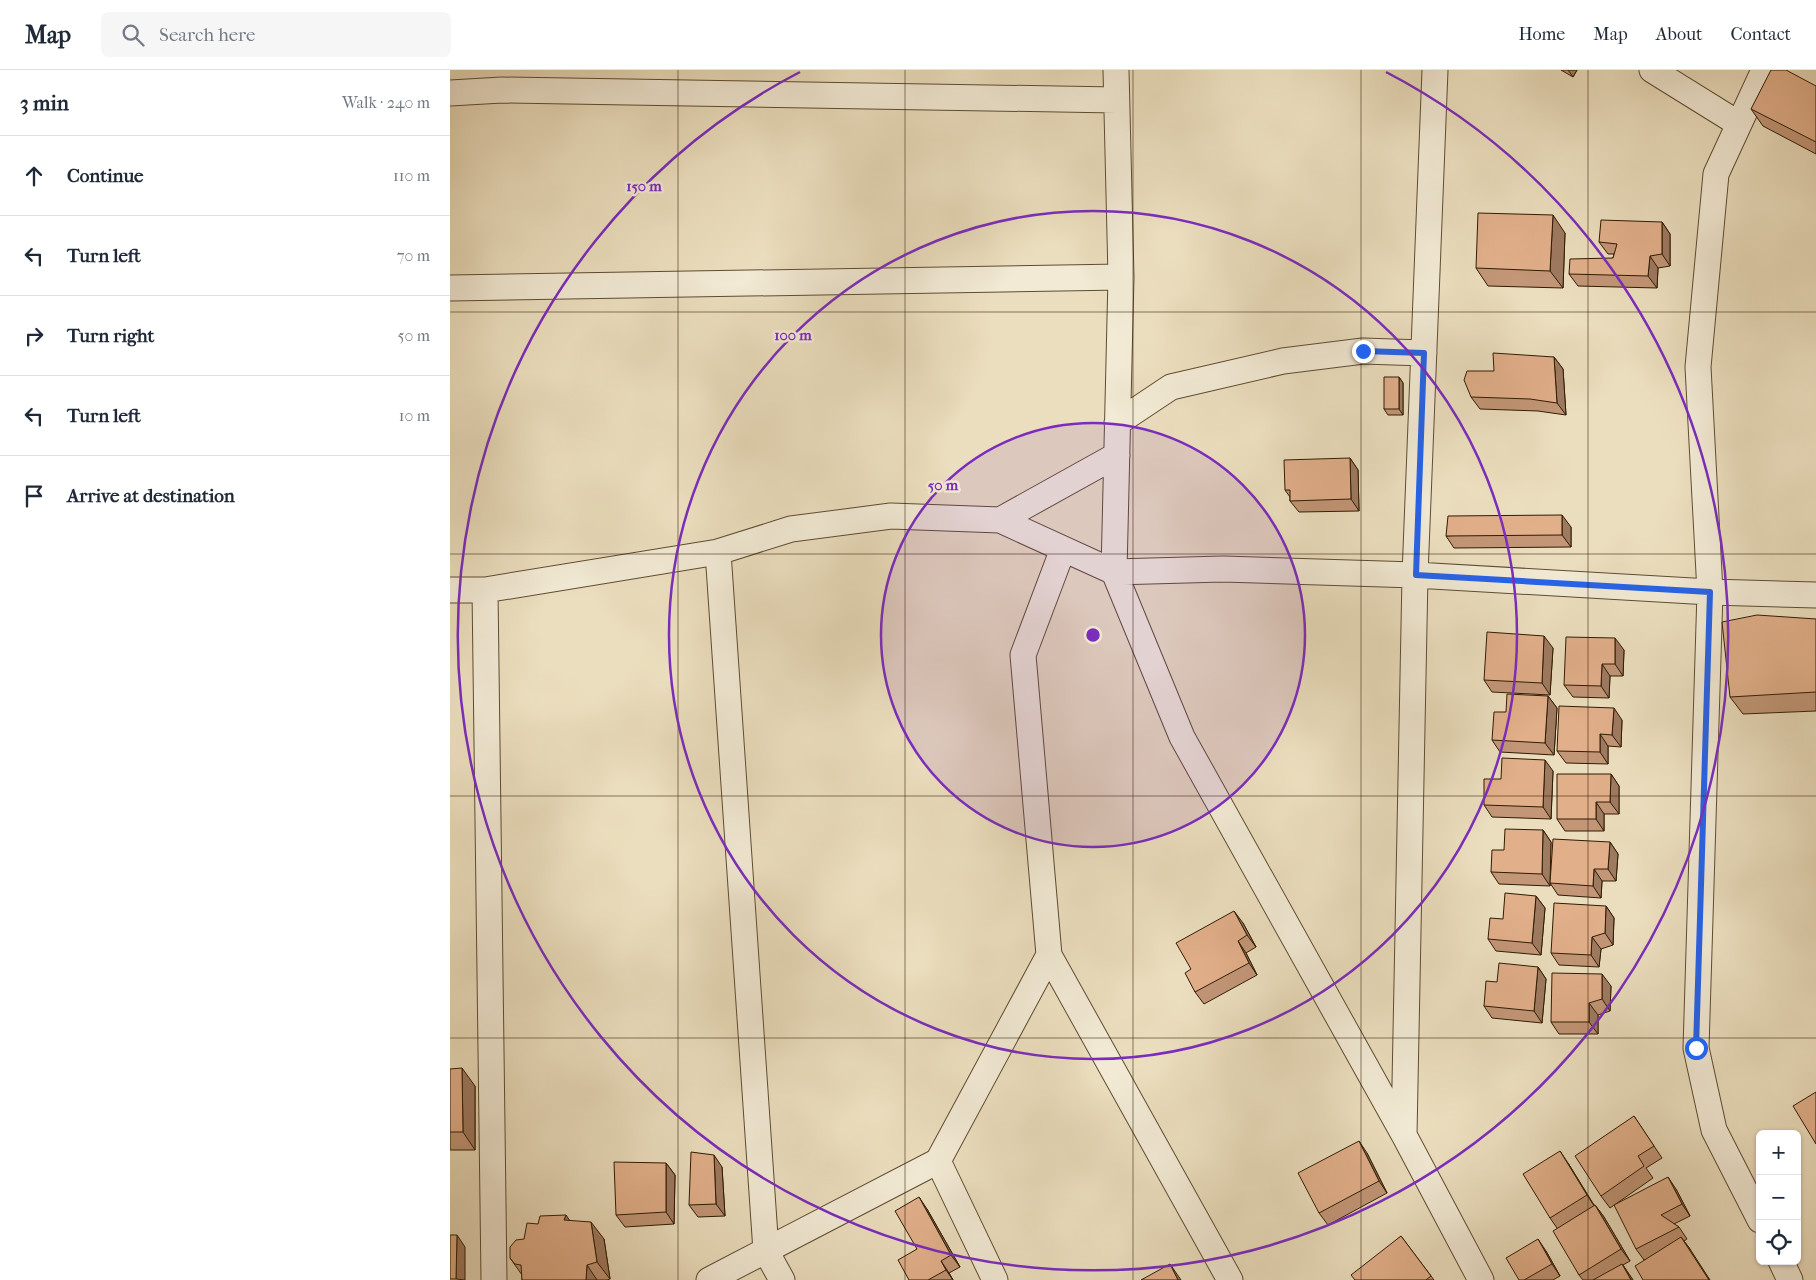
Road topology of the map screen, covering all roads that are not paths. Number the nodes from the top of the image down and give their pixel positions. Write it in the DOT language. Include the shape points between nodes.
graph roads {
  1 [pos="1116,70"];
  2 [pos="1435,70"];
  3 [pos="1652,70"];
  4 [pos="1764,70"];
  5 [pos="496,80"];
  6 [pos="450,93"];
  7 [pos="1116,100"];
  8 [pos="1739,124"];
  9 [pos="1121,277"];
  10 [pos="450,288"];
  11 [pos="1424,353"];
  12 [pos="1117,423"];
  13 [pos="1117,455"];
  14 [pos="1000,520"];
  15 [pos="1063,549"];
  16 [pos="718,552"];
  17 [pos="1114,572"];
  18 [pos="1416,575"];
  19 [pos="450,590"];
  20 [pos="485,590"];
  21 [pos="1710,592"];
  22 [pos="1816,594"];
  23 [pos="1049,955"];
  24 [pos="1404,1135"];
  25 [pos="938,1161"];
  26 [pos="1756,1212"];
  27 [pos="766,1251"];
  28 [pos="1783,1265"];
  29 [pos="494,1280"];
  30 [pos="709,1280"];
  31 [pos="782,1280"];
  32 [pos="995,1280"];
  33 [pos="1230,1280"];
  34 [pos="1481,1280"];
  35 [pos="1790,1280"];
  1 -- 7 [label="street"];
  2 -- 11 [label="street"];
  3 -- 8 [label="street"];
  4 -- 8 [label="street"];
  5 -- 6 [label="street"];
  5 -- 7 [label="street"];
  7 -- 9 [label="street"];
  8 -- 21 [label="street" via="1716,174 1698,366"];
  9 -- 10 [label="street"];
  9 -- 12 [label="street"];
  11 -- 12 [label="street" via="1363,351 1273,363 1171,387"];
  11 -- 18 [label="street"];
  12 -- 13 [label="street"];
  13 -- 14 [label="street"];
  13 -- 17 [label="street"];
  14 -- 15 [label="street"];
  14 -- 16 [label="street" via="891,516 791,529"];
  15 -- 17 [label="street"];
  15 -- 23 [label="street" via="1023,655"];
  16 -- 20 [label="street"];
  16 -- 27 [label="street"];
  17 -- 18 [label="street" via="1223,569"];
  17 -- 24 [label="street" via="1182,737"];
  18 -- 21 [label="street"];
  18 -- 24 [label="street"];
  19 -- 20 [label="street"];
  20 -- 29 [label="street"];
  21 -- 22 [label="street"];
  21 -- 26 [label="street" via="1696,1048 1714,1130"];
  23 -- 25 [label="street"];
  23 -- 33 [label="street"];
  24 -- 34 [label="street"];
  25 -- 27 [label="street"];
  25 -- 32 [label="street"];
  27 -- 30 [label="street"];
  27 -- 31 [label="street"];
  28 -- 35 [label="street"];
}
